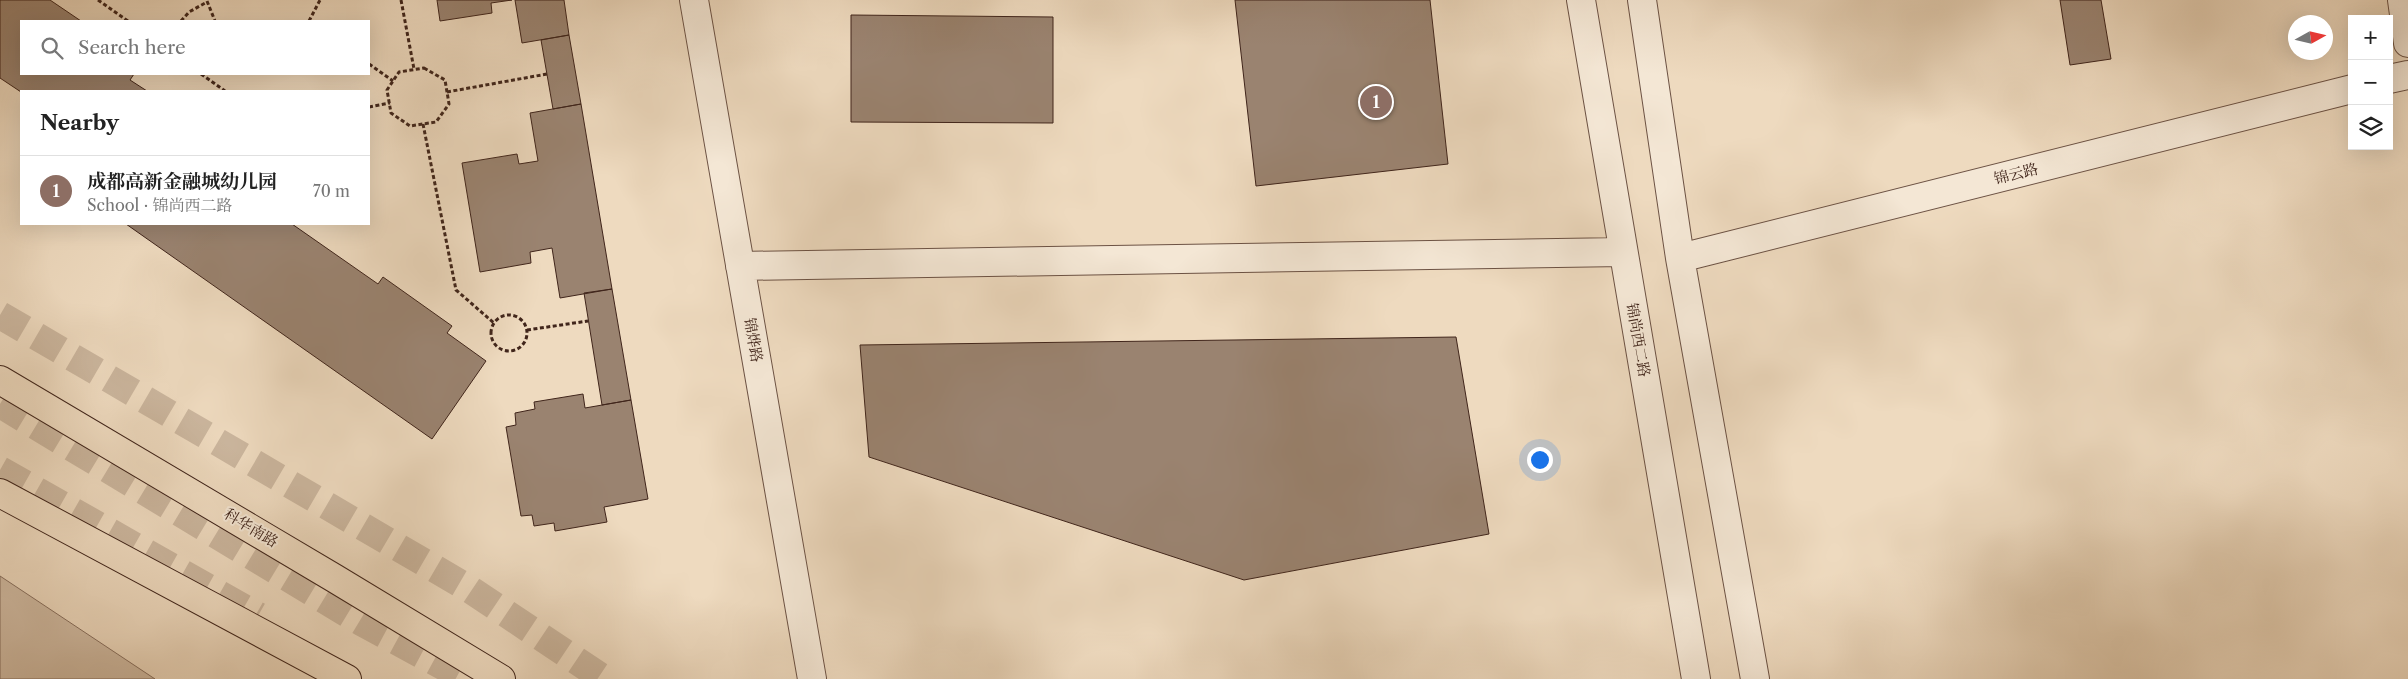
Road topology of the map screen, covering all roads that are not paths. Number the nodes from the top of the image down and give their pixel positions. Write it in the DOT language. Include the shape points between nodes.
graph roads {
  1 [pos="694,0"];
  2 [pos="1581,0"];
  3 [pos="1642,0"];
  4 [pos="2402,0"];
  5 [pos="2408,43"];
  6 [pos="2408,74"];
  7 [pos="2393,78"];
  8 [pos="2348,90"];
  9 [pos="1623,252"];
  10 [pos="1680,258"];
  11 [pos="740,266"];
  12 [pos="0,380"];
  13 [pos="0,493"];
  14 [pos="347,679"];
  15 [pos="500,679"];
  16 [pos="812,679"];
  17 [pos="1696,679"];
  18 [pos="1755,679"];
  1 -- 11 [label="street, 锦烨路"];
  2 -- 9 [label="street, 锦尚西二路"];
  3 -- 10 [label="street"];
  4 -- 5 [label="street"];
  6 -- 7 [label="street"];
  8 -- 10 [label="street, 锦云路"];
  9 -- 11 [label="street"];
  9 -- 17 [label="street, 锦尚西二路"];
  10 -- 18 [label="street"];
  11 -- 16 [label="street, 锦烨路"];
  12 -- 15 [label="main road, 科华南路"];
  13 -- 14 [label="main road"];
}
